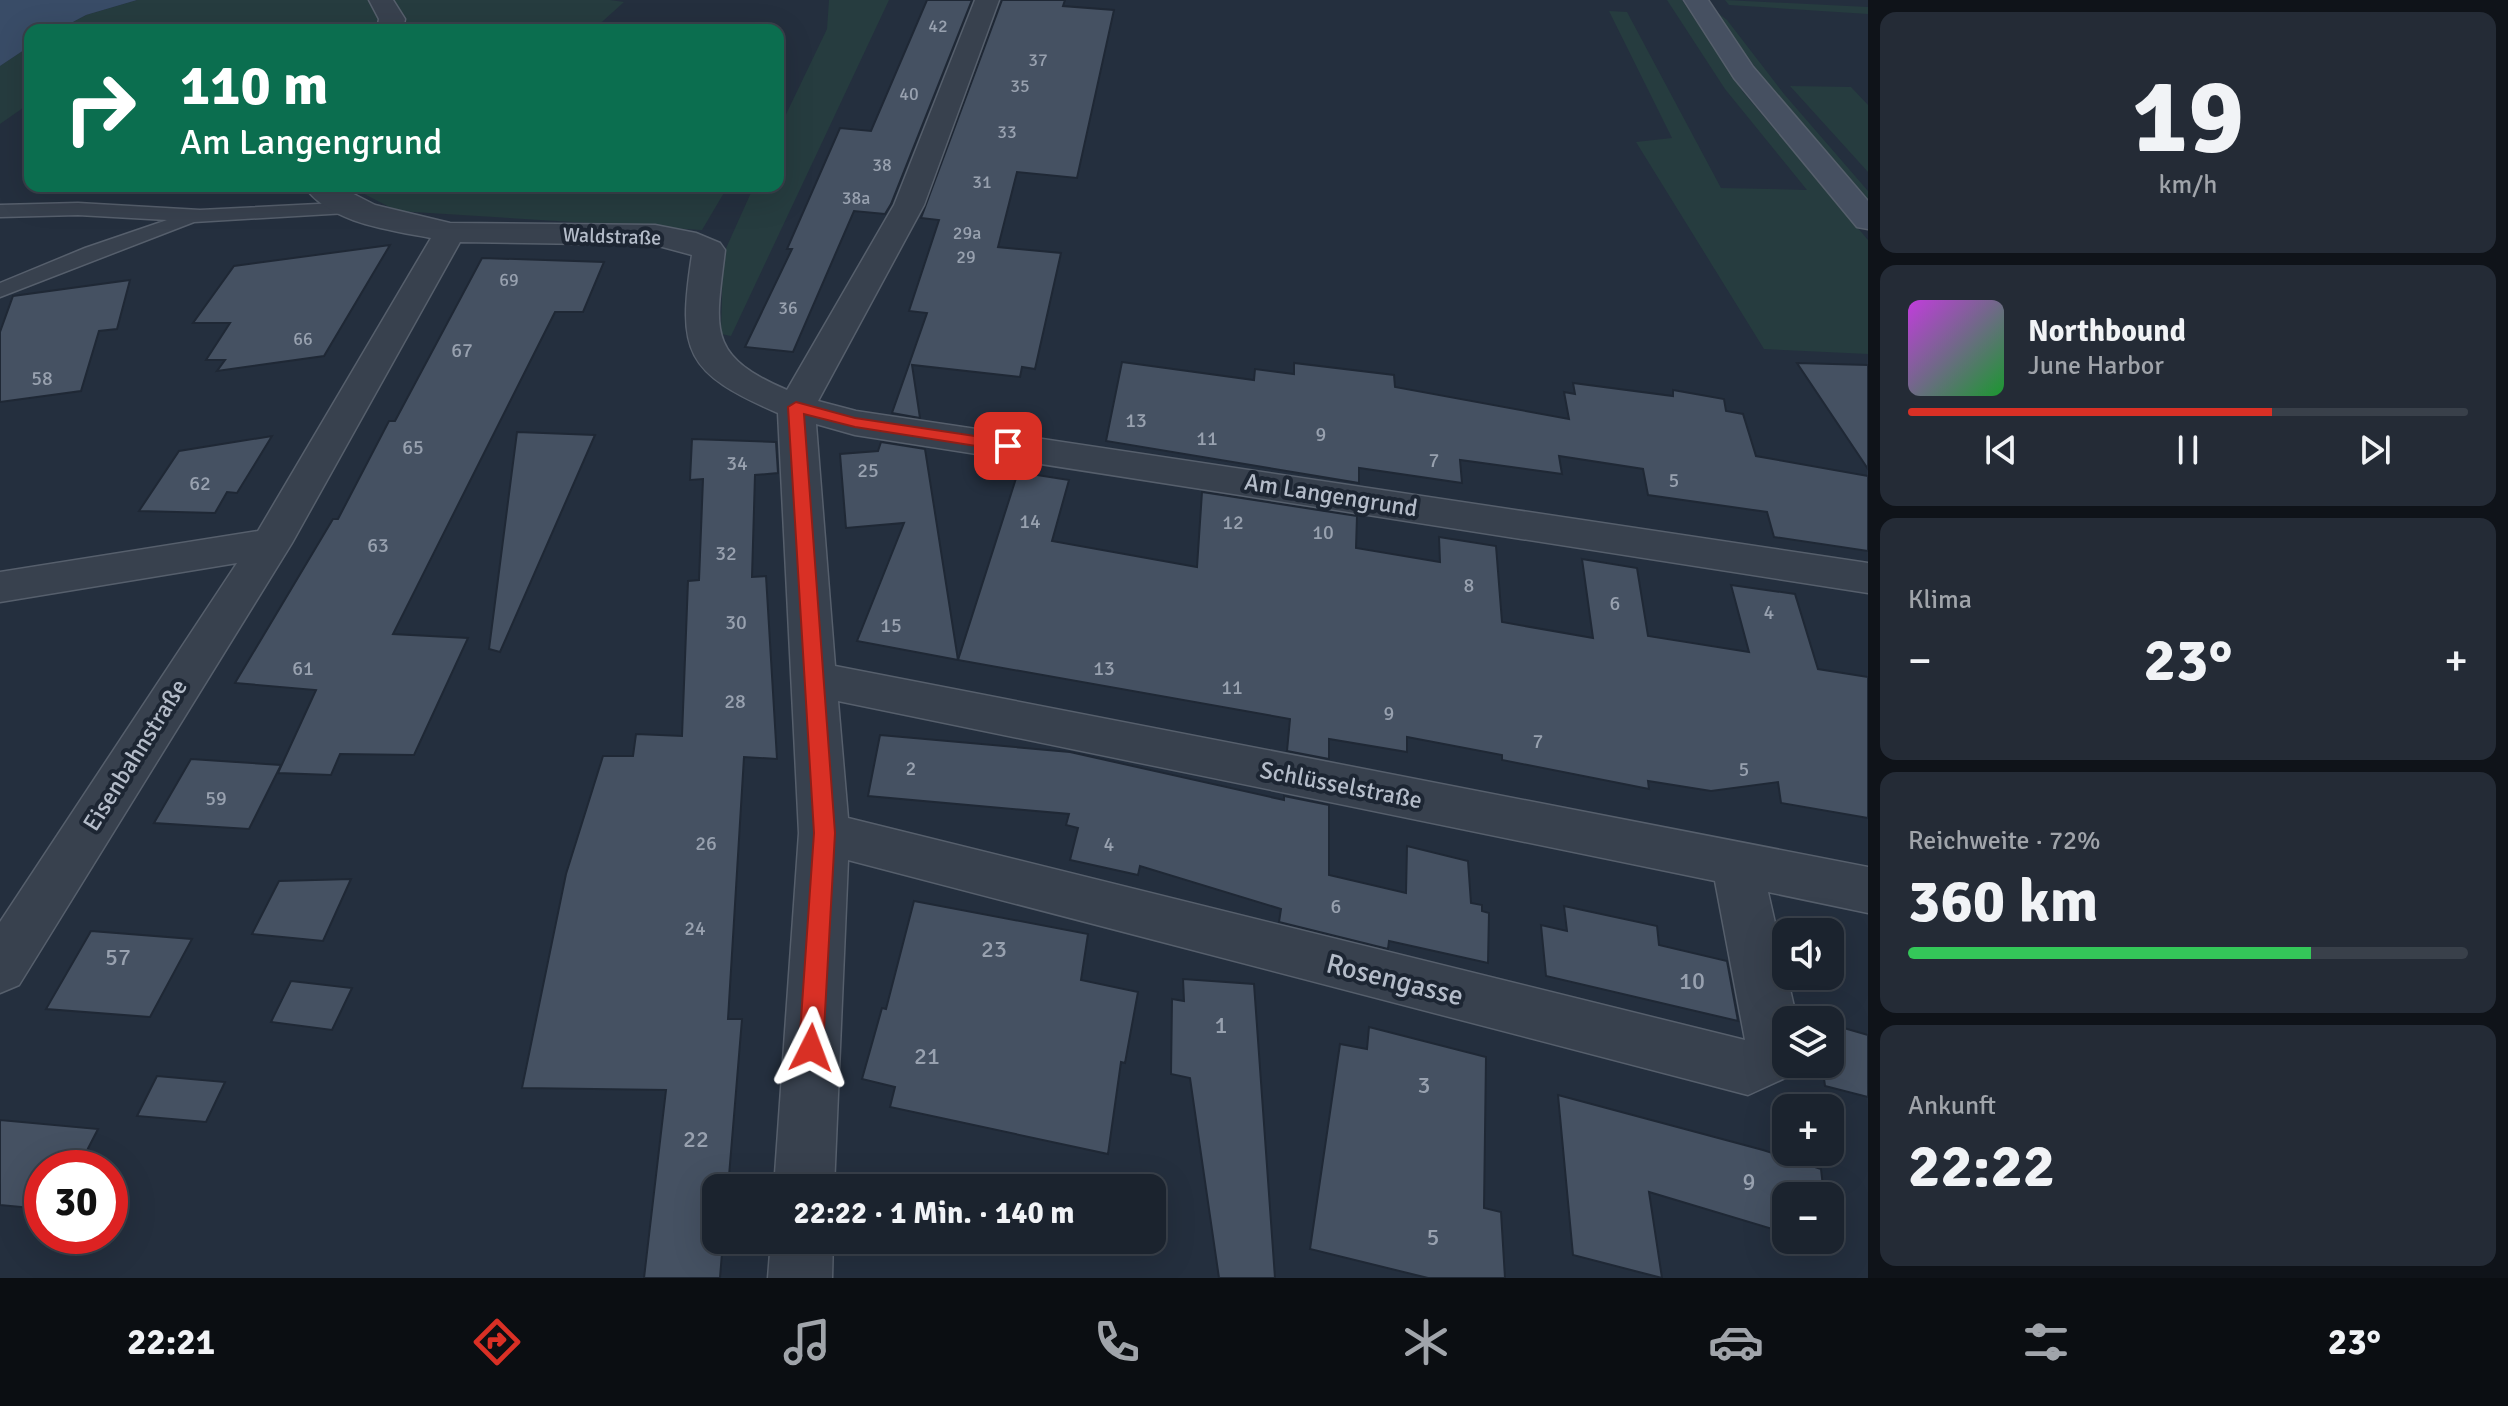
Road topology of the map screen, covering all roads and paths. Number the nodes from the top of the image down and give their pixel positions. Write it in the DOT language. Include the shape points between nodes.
graph roads {
  1 [pos="381,0"];
  2 [pos="987,0"];
  3 [pos="1696,0"];
  4 [pos="391,24"];
  5 [pos="329,192"];
  6 [pos="357,208"];
  7 [pos="0,211"];
  8 [pos="200,216"];
  9 [pos="1868,220"];
  10 [pos="450,232"];
  11 [pos="0,291"];
  12 [pos="796,407"];
  13 [pos="271,543"];
  14 [pos="1868,578"];
  15 [pos="1,590"];
  16 [pos="813,679"];
  17 [pos="824,833"];
  18 [pos="1737,865"];
  19 [pos="1868,890"];
  20 [pos="0,968"];
  21 [pos="805,1174"];
  22 [pos="801,1254"];
  23 [pos="800,1278"];
  1 -- 4 [label="street"];
  2 -- 12 [label="street" via="909,205"];
  3 -- 9 [label="street" via="1743,72"];
  5 -- 6 [label="street"];
  6 -- 8 [label="lane"];
  6 -- 10 [label="street"];
  7 -- 8 [label="lane"];
  8 -- 11 [label="lane" via="92,252"];
  10 -- 12 [label="street, Waldstraße" via="655,235 709,250 701,327 712,358 743,385"];
  10 -- 13 [label="street, Eisenbahnstraße"];
  12 -- 14 [label="street, Am Langengrund" via="855,423"];
  12 -- 16 [label="street"];
  13 -- 15 [label="street"];
  13 -- 20 [label="street, Eisenbahnstraße"];
  16 -- 17 [label="street"];
  16 -- 18 [label="street, Schlüsselstraße"];
  17 -- 18 [label="street, Rosengasse" via="1748,1068 1776,1054"];
  17 -- 21 [label="street"];
  18 -- 19 [label="street, Schlüsselstraße"];
  22 -- 23 [label="street"];
}
